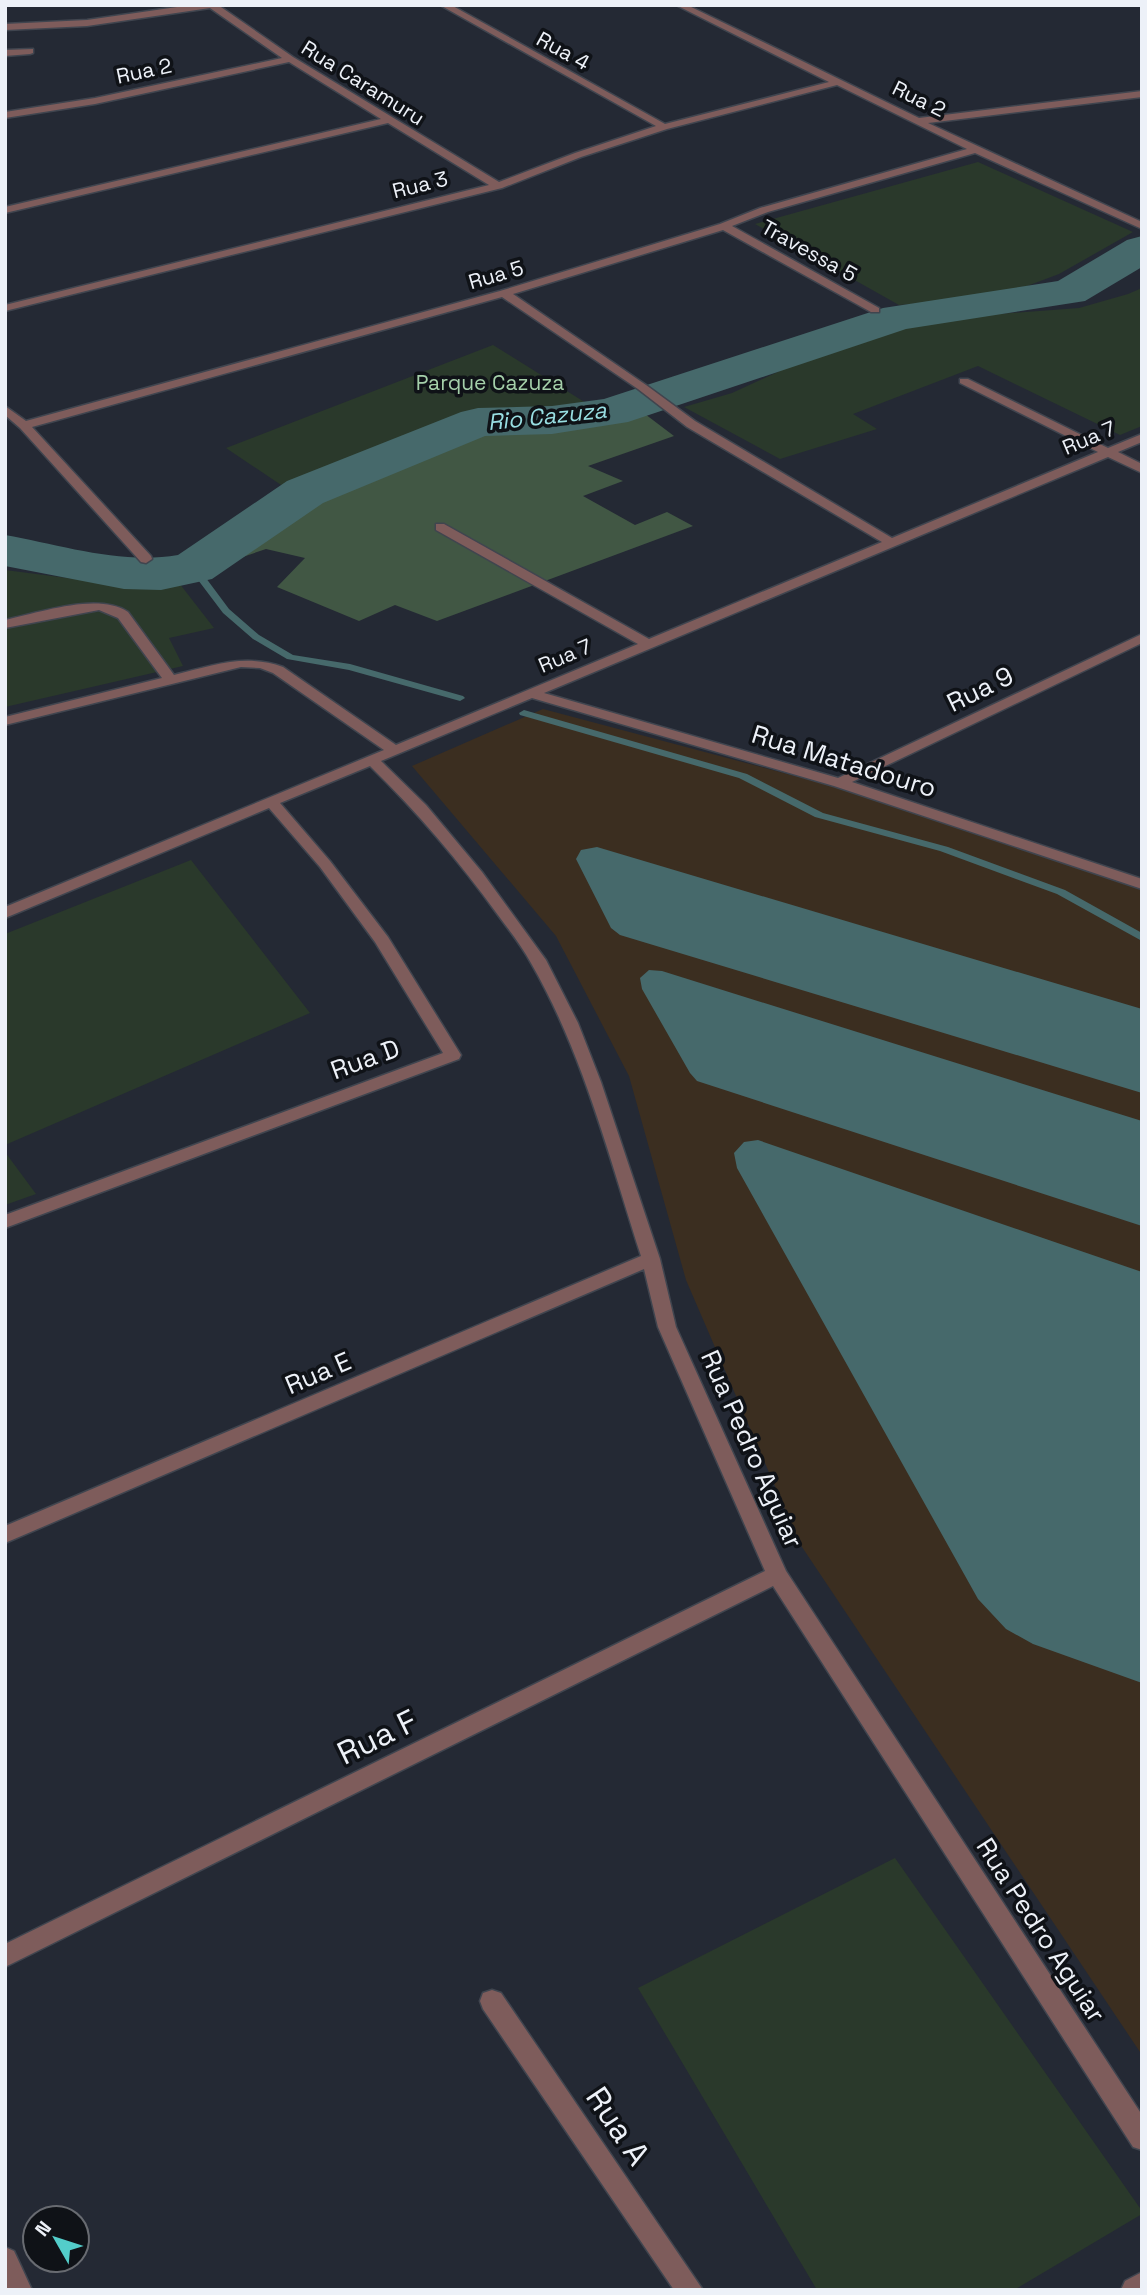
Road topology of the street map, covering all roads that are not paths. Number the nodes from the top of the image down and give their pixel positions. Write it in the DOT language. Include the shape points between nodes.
graph roads {
  1 [pos="211,5"];
  2 [pos="444,5"];
  3 [pos="680,5"];
  4 [pos="5,27"];
  5 [pos="30,51"];
  6 [pos="5,54"];
  7 [pos="290,59"];
  8 [pos="839,82"];
  9 [pos="1142,94"];
  10 [pos="5,115"];
  11 [pos="389,120"];
  12 [pos="919,121"];
  13 [pos="664,127"];
  14 [pos="976,150"];
  15 [pos="498,186"];
  16 [pos="5,210"];
  17 [pos="724,226"];
  18 [pos="1142,226"];
  19 [pos="504,293"];
  20 [pos="5,308"];
  21 [pos="875,310"];
  22 [pos="964,381"];
  23 [pos="5,409"];
  24 [pos="24,425"];
  25 [pos="1142,438"];
  26 [pos="1107,453"];
  27 [pos="1142,469"];
  28 [pos="440,527"];
  29 [pos="892,543"];
  30 [pos="146,559"];
  31 [pos="5,624"];
  32 [pos="1142,638"];
  33 [pos="648,644"];
  34 [pos="170,679"];
  35 [pos="530,693"];
  36 [pos="5,722"];
  37 [pos="394,750"];
  38 [pos="372,760"];
  39 [pos="839,783"];
  40 [pos="272,803"];
  41 [pos="1142,884"];
  42 [pos="5,913"];
  43 [pos="5,1222"];
  44 [pos="651,1259"];
  45 [pos="5,1535"];
  46 [pos="777,1574"];
  47 [pos="5,1956"];
  48 [pos="492,2000"];
  49 [pos="1142,2138"];
  50 [pos="5,2260"];
  51 [pos="1142,2285"];
  52 [pos="19,2290"];
  53 [pos="690,2290"];
  54 [pos="1134,2290"];
  1 -- 4 [label="street" via="87,23"];
  1 -- 7 [label="street, Rua Caramuru"];
  2 -- 13 [label="street, Rua 4"];
  3 -- 8 [label="street, Rua 2"];
  5 -- 6 [label="street"];
  7 -- 10 [label="street, Rua 2" via="95,101"];
  7 -- 11 [label="street, Rua Caramuru"];
  8 -- 12 [label="street, Rua 2"];
  8 -- 13 [label="street, Rua 3"];
  9 -- 12 [label="street"];
  11 -- 15 [label="street, Rua Caramuru"];
  11 -- 16 [label="street"];
  12 -- 14 [label="street, Rua 2"];
  13 -- 15 [label="street, Rua 3"];
  14 -- 17 [label="street, Rua 5" via="764,209"];
  14 -- 18 [label="street, Rua 2"];
  15 -- 20 [label="street, Rua 3"];
  17 -- 19 [label="street, Rua 5"];
  17 -- 21 [label="street, Travessa 5"];
  19 -- 24 [label="street, Rua 5"];
  19 -- 29 [label="street" via="675,414"];
  22 -- 26 [label="street"];
  23 -- 24 [label="street"];
  24 -- 30 [label="street"];
  25 -- 26 [label="street, Rua 7"];
  26 -- 27 [label="street"];
  26 -- 29 [label="street, Rua 7"];
  28 -- 33 [label="street"];
  29 -- 33 [label="street, Rua 7"];
  31 -- 34 [label="street" via="99,606 114,609"];
  32 -- 39 [label="street, Rua 9"];
  33 -- 35 [label="street, Rua 7"];
  34 -- 36 [label="street"];
  34 -- 37 [label="street" via="240,663 262,664 278,670"];
  35 -- 37 [label="street, Rua 7"];
  35 -- 39 [label="street, Rua Matadouro"];
  37 -- 38 [label="street, Rua 7"];
  38 -- 40 [label="street, Rua 7"];
  38 -- 44 [label="street, Rua Pedro Aguiar" via="421,808 477,875 538,960 570,1023"];
  39 -- 41 [label="street, Rua Matadouro"];
  40 -- 42 [label="street, Rua 7"];
  40 -- 43 [label="street, Rua D" via="382,940 453,1055"];
  44 -- 45 [label="street, Rua E"];
  44 -- 46 [label="street, Rua Pedro Aguiar" via="667,1327"];
  46 -- 47 [label="street, Rua F"];
  46 -- 49 [label="street, Rua Pedro Aguiar"];
  48 -- 53 [label="street, Rua A"];
  50 -- 52 [label="street"];
  51 -- 54 [label="street"];
}
